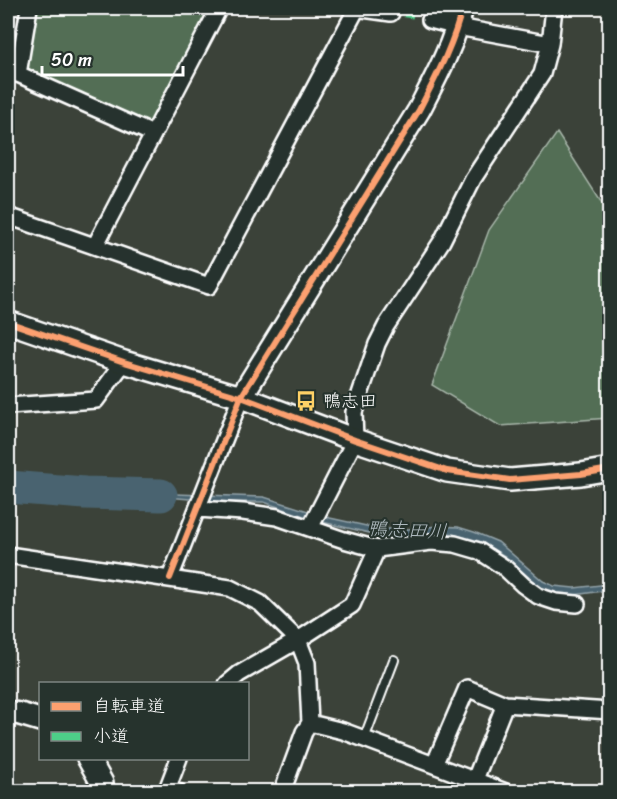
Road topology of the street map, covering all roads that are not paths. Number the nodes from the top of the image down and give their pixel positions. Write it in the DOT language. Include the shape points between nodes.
graph roads {
  1 [pos="29,8"];
  2 [pos="219,8"];
  3 [pos="356,8"];
  4 [pos="554,8"];
  5 [pos="391,13"];
  6 [pos="460,17"];
  7 [pos="430,20"];
  8 [pos="550,44"];
  9 [pos="13,74"];
  10 [pos="153,134"];
  11 [pos="8,216"];
  12 [pos="95,246"];
  13 [pos="8,322"];
  14 [pos="124,362"];
  15 [pos="241,398"];
  16 [pos="8,406"];
  17 [pos="356,440"];
  18 [pos="609,469"];
  19 [pos="198,509"];
  20 [pos="311,526"];
  21 [pos="377,549"];
  22 [pos="8,555"];
  23 [pos="170,578"];
  24 [pos="577,604"];
  25 [pos="298,640"];
  26 [pos="394,660"];
  27 [pos="229,682"];
  28 [pos="505,704"];
  29 [pos="609,711"];
  30 [pos="8,712"];
  31 [pos="39,720"];
  32 [pos="310,723"];
  33 [pos="364,739"];
  34 [pos="89,760"];
  35 [pos="179,760"];
  36 [pos="434,765"];
  37 [pos="473,786"];
  38 [pos="101,792"];
  39 [pos="178,792"];
  40 [pos="282,792"];
  41 [pos="506,792"];
  1 -- 9 [label="street"];
  2 -- 10 [label="street"];
  3 -- 5 [label="street"];
  3 -- 12 [label="street" via="209,286"];
  4 -- 8 [label="street"];
  6 -- 7 [label="street" via="442,22"];
  6 -- 8 [label="street"];
  6 -- 15 [label="street" via="419,110"];
  8 -- 17 [label="street" via="542,74 473,179 442,241 376,344 354,412"];
  9 -- 10 [label="street"];
  10 -- 12 [label="street"];
  11 -- 12 [label="street"];
  13 -- 14 [label="street"];
  14 -- 15 [label="street"];
  14 -- 16 [label="street" via="96,400"];
  15 -- 17 [label="street"];
  15 -- 19 [label="street"];
  17 -- 18 [label="street" via="447,471 510,480"];
  17 -- 20 [label="street"];
  19 -- 20 [label="street" via="278,517"];
  19 -- 23 [label="street"];
  20 -- 21 [label="street"];
  21 -- 24 [label="street" via="431,542 455,544 479,551 538,596"];
  21 -- 25 [label="street" via="352,605"];
  22 -- 23 [label="street"];
  23 -- 25 [label="street" via="230,588 260,603"];
  25 -- 27 [label="street"];
  25 -- 32 [label="street" via="307,663"];
  26 -- 33 [label="lane"];
  28 -- 29 [label="street"];
  28 -- 36 [label="street" via="467,688"];
  28 -- 37 [label="street"];
  30 -- 31 [label="street"];
  32 -- 33 [label="street"];
  32 -- 40 [label="street"];
  33 -- 36 [label="street"];
  34 -- 38 [label="street" via="102,783"];
  35 -- 39 [label="street" via="168,787"];
  36 -- 37 [label="street"];
  37 -- 41 [label="street"];
}
